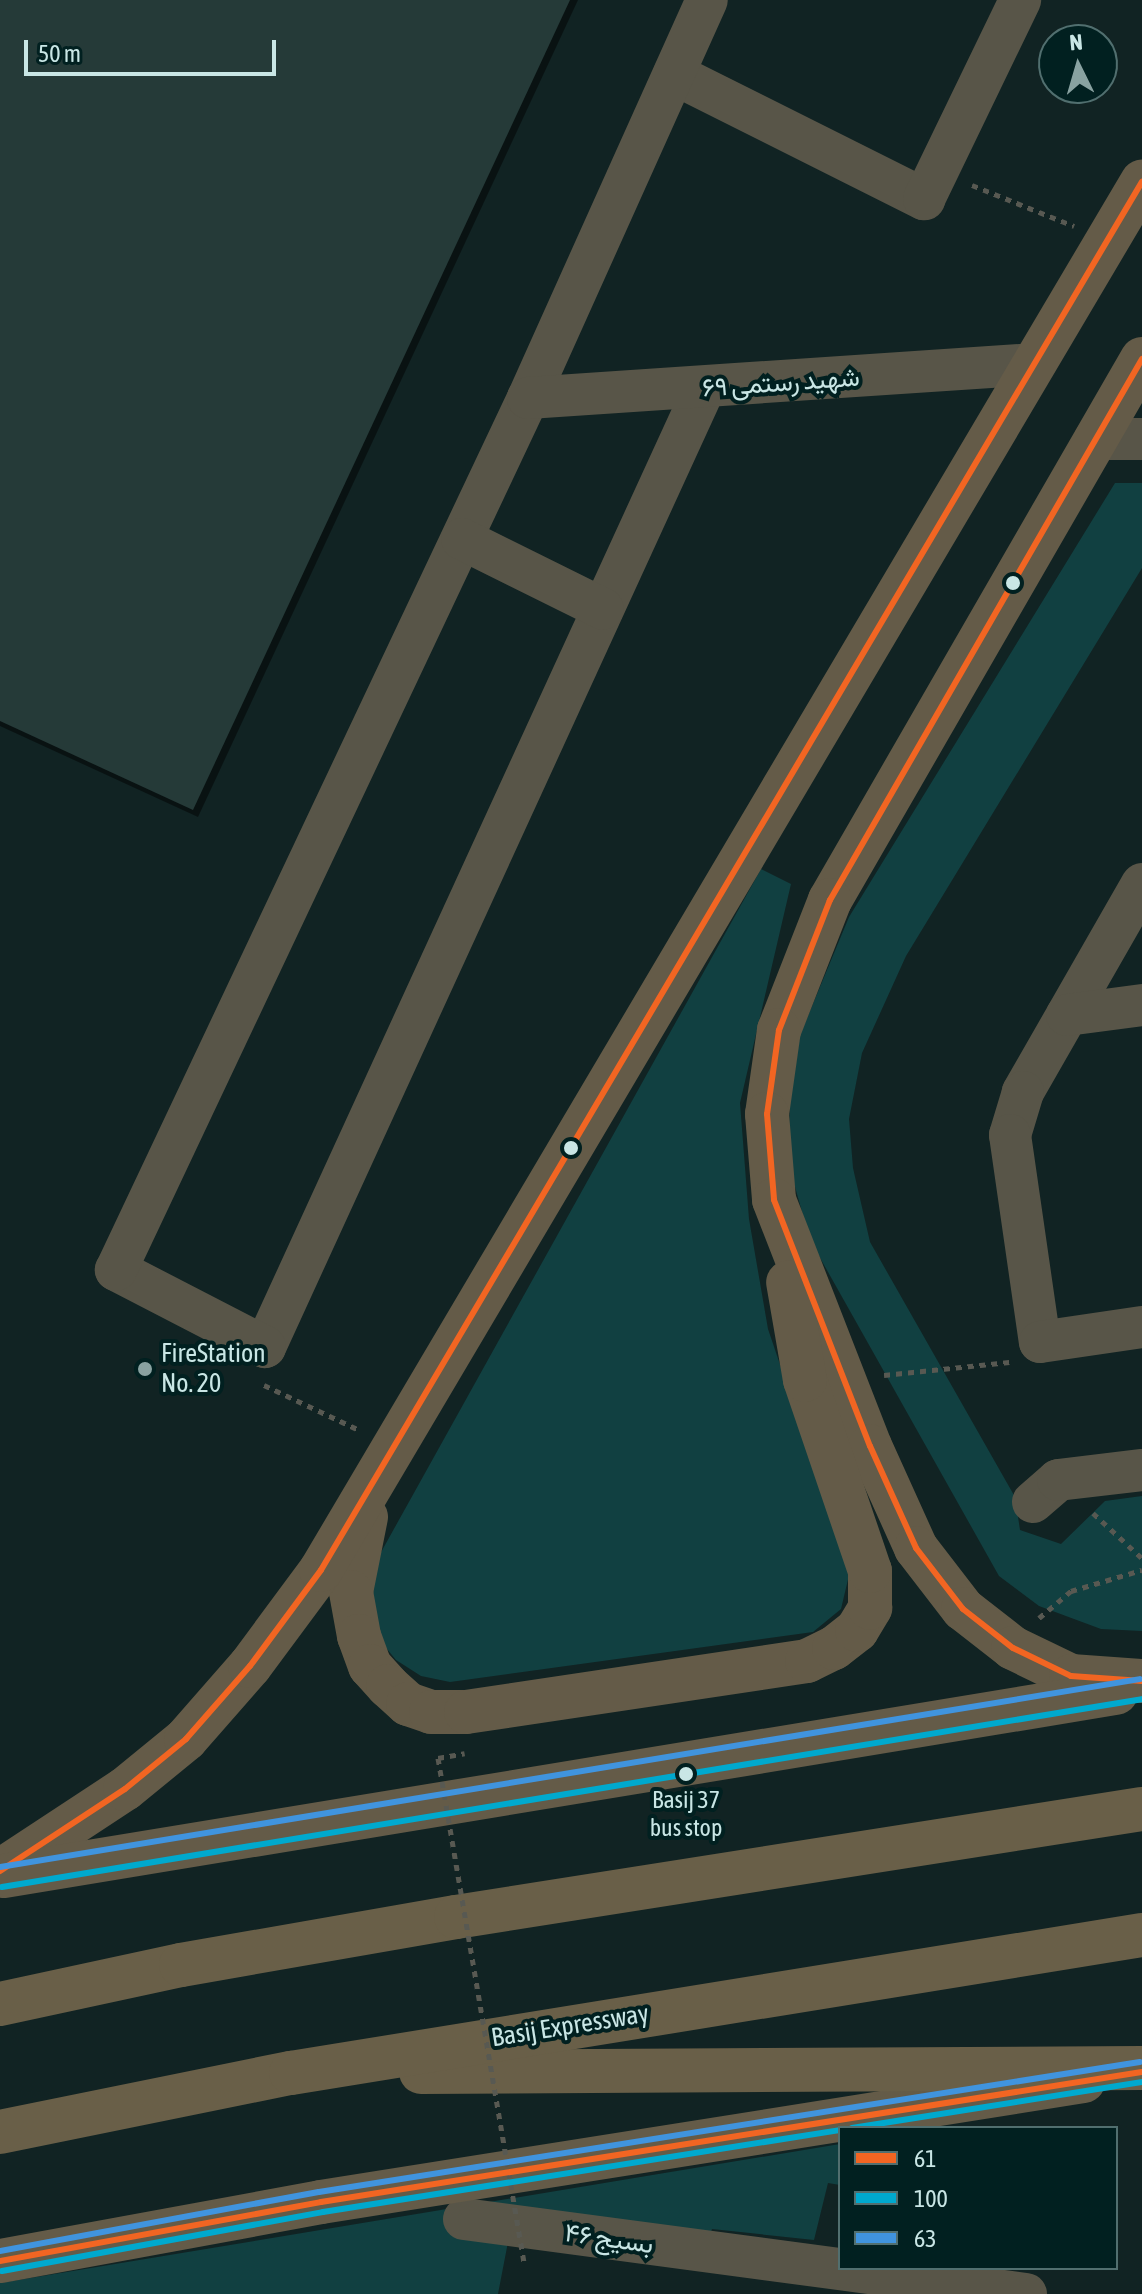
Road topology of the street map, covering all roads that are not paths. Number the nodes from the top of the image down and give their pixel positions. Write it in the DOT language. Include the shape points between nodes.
graph roads {
  1 [pos="707,0"];
  2 [pos="1020,0"];
  3 [pos="674,74"];
  4 [pos="1142,182"];
  5 [pos="1142,359"];
  6 [pos="1034,364"];
  7 [pos="704,389"];
  8 [pos="528,398"];
  9 [pos="1095,439"];
  10 [pos="1142,439"];
  11 [pos="462,539"];
  12 [pos="603,609"];
  13 [pos="1142,884"];
  14 [pos="1142,1005"];
  15 [pos="1067,1015"];
  16 [pos="774,1200"];
  17 [pos="1142,1327"];
  18 [pos="1142,1470"];
  19 [pos="1046,1491"];
  20 [pos="371,1495"];
  21 [pos="1142,1681"];
  22 [pos="1142,1689"];
  23 [pos="1142,1809"];
  24 [pos="0,1874"];
  25 [pos="1142,1935"];
  26 [pos="0,2004"];
  27 [pos="1142,2070"];
  28 [pos="291,2073"];
  29 [pos="0,2132"];
  30 [pos="464,2219"];
  31 [pos="0,2261"];
  32 [pos="751,2276"];
  33 [pos="1026,2294"];
  1 -- 3 [label="street"];
  2 -- 3 [label="street" via="924,199"];
  3 -- 8 [label="street"];
  4 -- 6 [label="main road"];
  5 -- 9 [label="main road"];
  6 -- 7 [label="street, شهید رستمی ۶۹"];
  6 -- 20 [label="main road"];
  7 -- 8 [label="street, شهید رستمی ۶۹"];
  7 -- 12 [label="street"];
  8 -- 11 [label="street"];
  9 -- 10 [label="street"];
  9 -- 16 [label="main road" via="830,900 779,1030 767,1114"];
  11 -- 12 [label="street"];
  11 -- 12 [label="street" via="116,1270 265,1347"];
  13 -- 15 [label="street"];
  14 -- 15 [label="street"];
  15 -- 17 [label="street" via="1023,1092 1010,1135 1040,1342"];
  16 -- 20 [label="main road" via="805,1380 870,1571 870,1608 857,1630 834,1648 807,1661 466,1712 431,1712 408,1704 388,1686 370,1666 359,1636 351,1592"];
  16 -- 21 [label="main road" via="870,1446 916,1548 963,1609 1013,1648 1071,1676"];
  18 -- 19 [label="street"];
  20 -- 24 [label="main road" via="250,1666 186,1739 125,1789"];
  22 -- 24 [label="main road"];
  23 -- 26 [label="highway" via="426,1923 181,1965"];
  25 -- 28 [label="highway, Basij Expressway"];
  27 -- 28 [label="highway"];
  27 -- 31 [label="main road" via="306,2205"];
  28 -- 29 [label="highway, Basij Expressway"];
  30 -- 32 [label="street, بسیج ۴۶"];
  32 -- 33 [label="street, بسیج ۴۶"];
}
